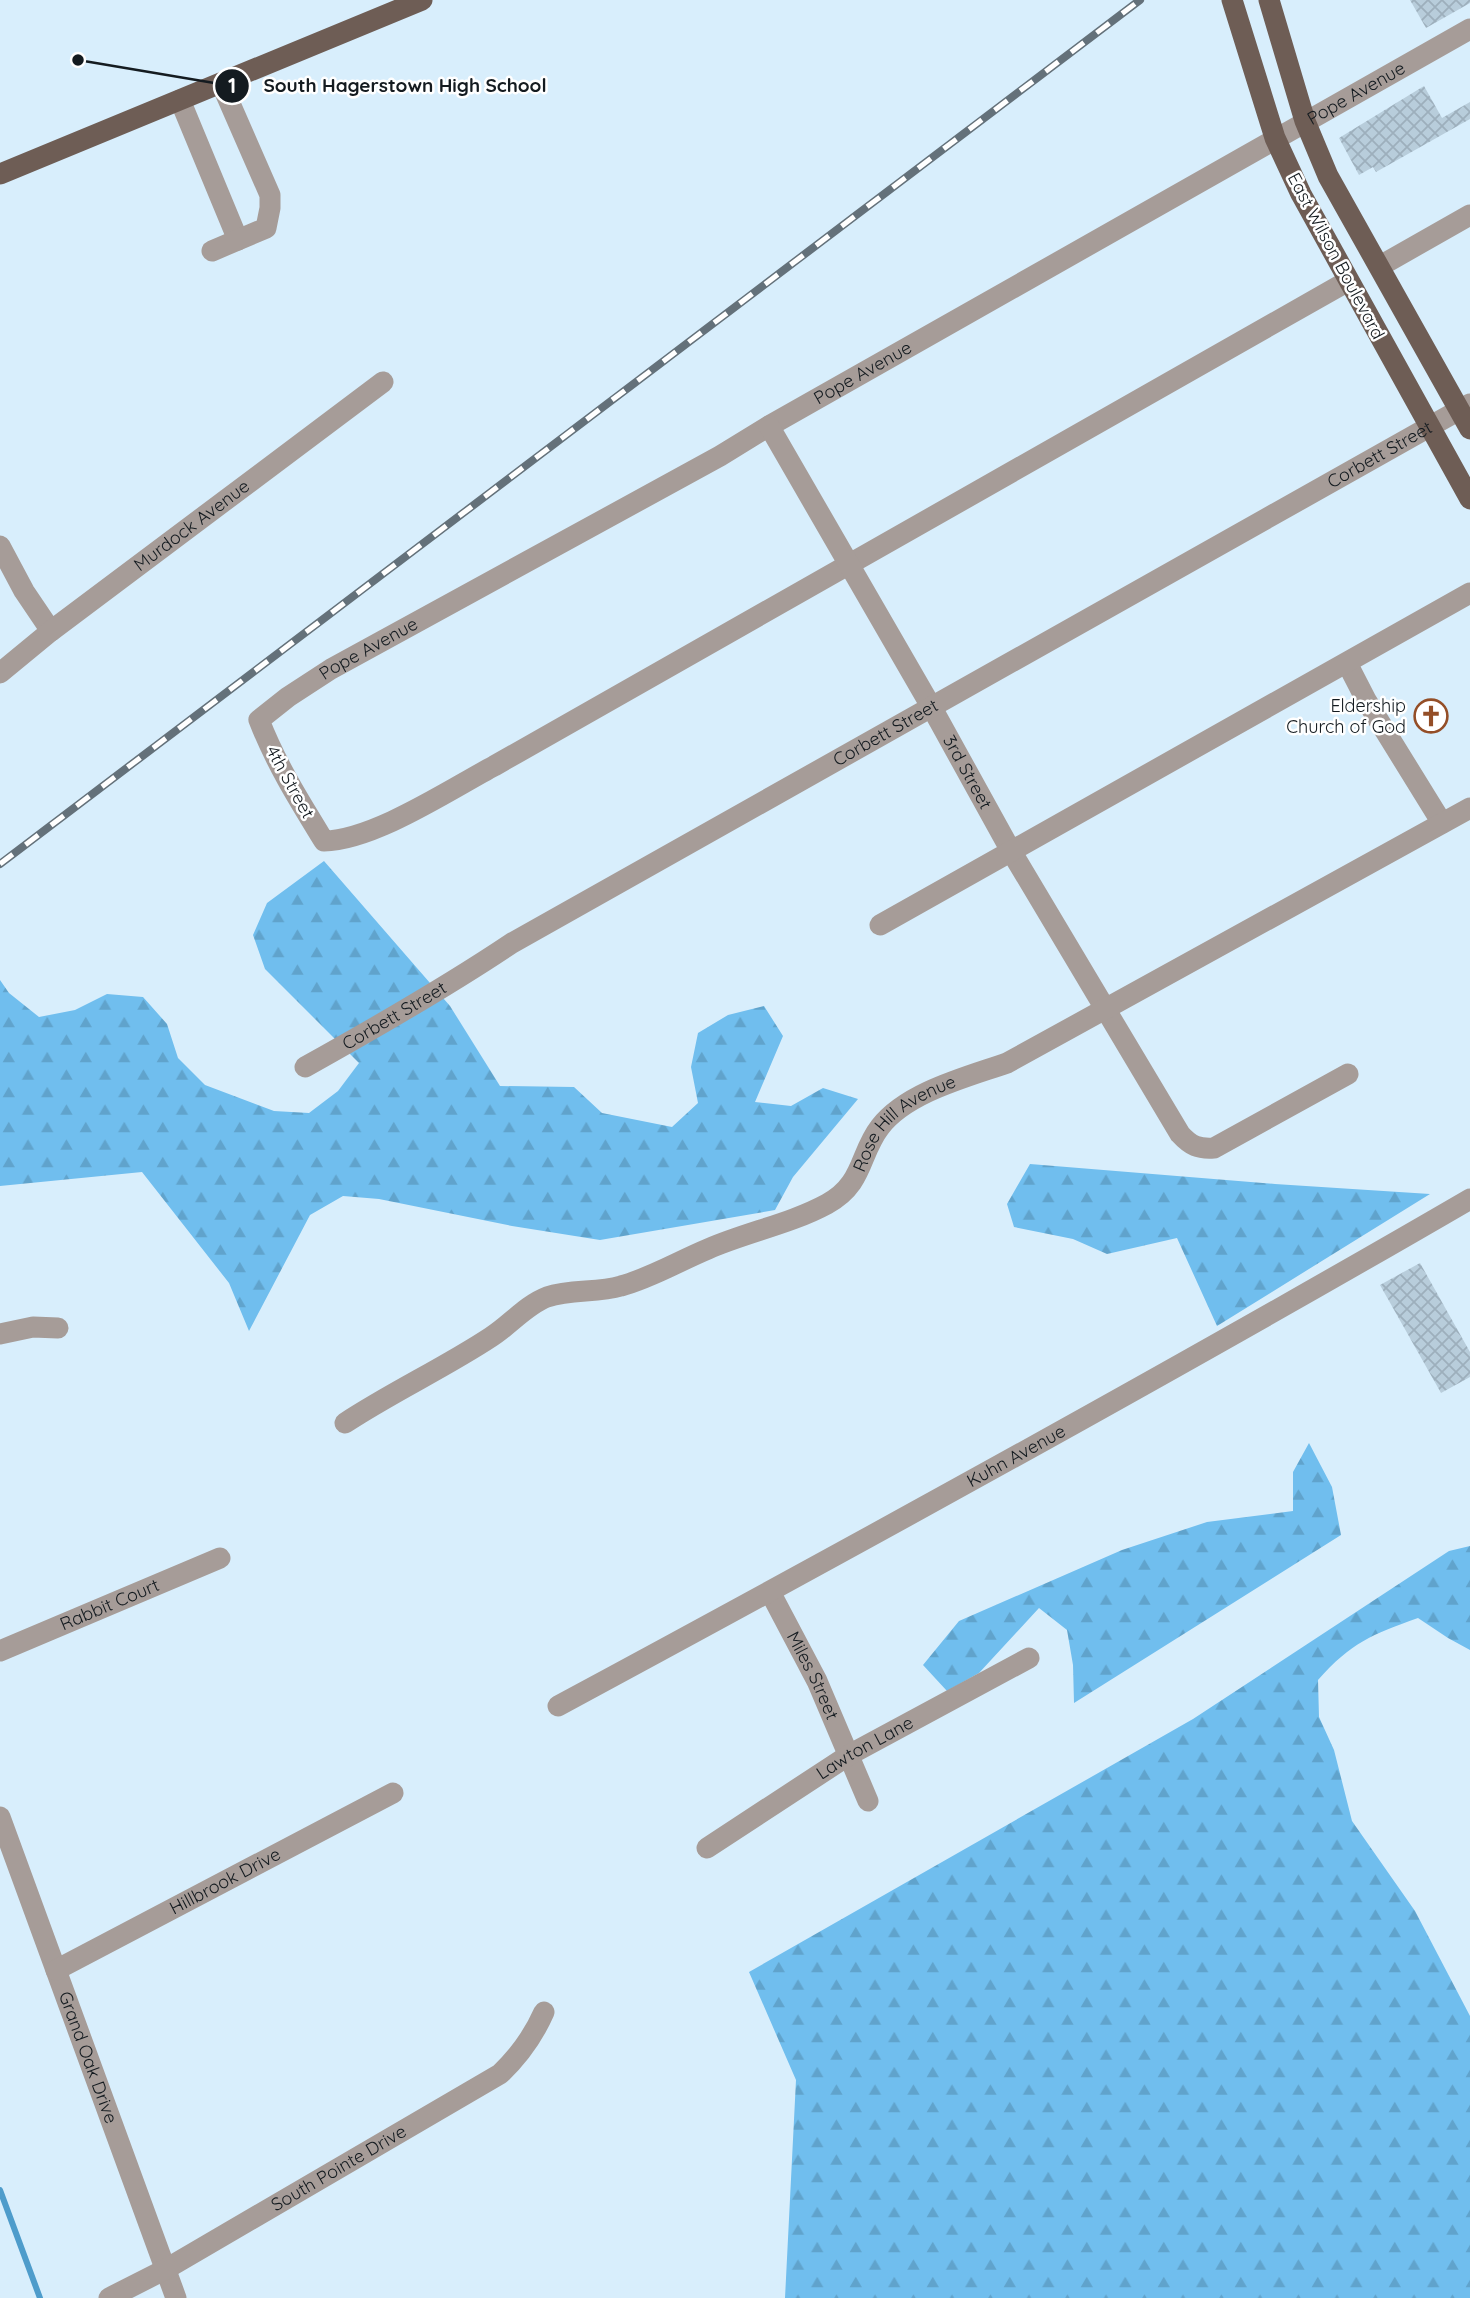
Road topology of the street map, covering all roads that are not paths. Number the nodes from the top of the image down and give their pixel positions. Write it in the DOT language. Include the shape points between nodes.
graph roads {
  1 [pos="422,0"];
  2 [pos="1232,0"];
  3 [pos="1269,0"];
  4 [pos="1470,29"];
  5 [pos="221,83"];
  6 [pos="180,100"];
  7 [pos="1305,121"];
  8 [pos="1275,138"];
  9 [pos="0,174"];
  10 [pos="1470,215"];
  11 [pos="238,240"];
  12 [pos="212,251"];
  13 [pos="1380,266"];
  14 [pos="1348,281"];
  15 [pos="383,382"];
  16 [pos="1466,414"];
  17 [pos="769,425"];
  18 [pos="1430,428"];
  19 [pos="1470,499"];
  20 [pos="0,546"];
  21 [pos="850,564"];
  22 [pos="1470,593"];
  23 [pos="51,631"];
  24 [pos="1347,663"];
  25 [pos="0,673"];
  26 [pos="932,708"];
  27 [pos="259,720"];
  28 [pos="1470,808"];
  29 [pos="1442,823"];
  30 [pos="1011,851"];
  31 [pos="880,925"];
  32 [pos="1105,1010"];
  33 [pos="305,1067"];
  34 [pos="1348,1074"];
  35 [pos="1470,1199"];
  36 [pos="58,1328"];
  37 [pos="0,1334"];
  38 [pos="345,1423"];
  39 [pos="220,1558"];
  40 [pos="770,1592"];
  41 [pos="0,1651"];
  42 [pos="1029,1658"];
  43 [pos="558,1706"];
  44 [pos="849,1755"];
  45 [pos="393,1793"];
  46 [pos="868,1801"];
  47 [pos="0,1817"];
  48 [pos="707,1848"];
  49 [pos="55,1970"];
  50 [pos="544,2012"];
  51 [pos="166,2269"];
  52 [pos="109,2298"];
  53 [pos="176,2298"];
  1 -- 5 [label="main road"];
  2 -- 8 [label="main road, East Wilson Boulevard"];
  3 -- 7 [label="main road, East Wilson Boulevard"];
  4 -- 7 [label="street, Pope Avenue"];
  5 -- 6 [label="main road"];
  5 -- 11 [label="street" via="270,195 266,228"];
  6 -- 9 [label="main road"];
  6 -- 11 [label="street"];
  7 -- 8 [label="street, Pope Avenue"];
  7 -- 13 [label="main road, East Wilson Boulevard" via="1328,176"];
  8 -- 14 [label="main road, East Wilson Boulevard"];
  8 -- 17 [label="street, Pope Avenue"];
  10 -- 13 [label="street"];
  11 -- 12 [label="street"];
  13 -- 16 [label="main road, East Wilson Boulevard"];
  14 -- 18 [label="main road, East Wilson Boulevard"];
  14 -- 21 [label="street"];
  15 -- 23 [label="street, Murdock Avenue"];
  16 -- 18 [label="street, Corbett Street"];
  17 -- 21 [label="street, 3rd Street"];
  17 -- 27 [label="street, Pope Avenue" via="331,669"];
  18 -- 19 [label="main road, East Wilson Boulevard"];
  18 -- 26 [label="street, Corbett Street"];
  20 -- 23 [label="street"];
  21 -- 26 [label="street, 3rd Street"];
  21 -- 27 [label="street, 4th Street" via="414,810 344,841 324,841 286,779"];
  22 -- 24 [label="street"];
  23 -- 25 [label="street, Murdock Avenue"];
  24 -- 29 [label="street"];
  24 -- 30 [label="street"];
  26 -- 30 [label="street, 3rd Street"];
  26 -- 33 [label="street, Corbett Street" via="512,943"];
  28 -- 29 [label="street, Rose Hill Avenue"];
  29 -- 32 [label="street, Rose Hill Avenue"];
  30 -- 31 [label="street"];
  30 -- 32 [label="street, 3rd Street"];
  32 -- 34 [label="street, 3rd Street" via="1180,1135 1200,1149 1233,1139"];
  32 -- 38 [label="street, Rose Hill Avenue" via="1007,1063 940,1087 895,1112 869,1145 856,1177 831,1202 709,1248 643,1279 545,1298 474,1348"];
  35 -- 40 [label="street, Kuhn Avenue" via="1259,1322"];
  36 -- 37 [label="street"];
  39 -- 41 [label="street, Rabbit Court"];
  40 -- 43 [label="street, Kuhn Avenue"];
  40 -- 44 [label="street, Miles Street"];
  42 -- 44 [label="street, Lawton Lane"];
  44 -- 46 [label="street, Miles Street"];
  44 -- 48 [label="street, Lawton Lane"];
  45 -- 49 [label="street, Hillbrook Drive"];
  47 -- 49 [label="street, Grand Oak Drive"];
  49 -- 51 [label="street, Grand Oak Drive"];
  50 -- 51 [label="street, South Pointe Drive" via="535,2033 500,2074"];
  51 -- 52 [label="street, South Pointe Drive"];
  51 -- 53 [label="street, Grand Oak Drive"];
}
